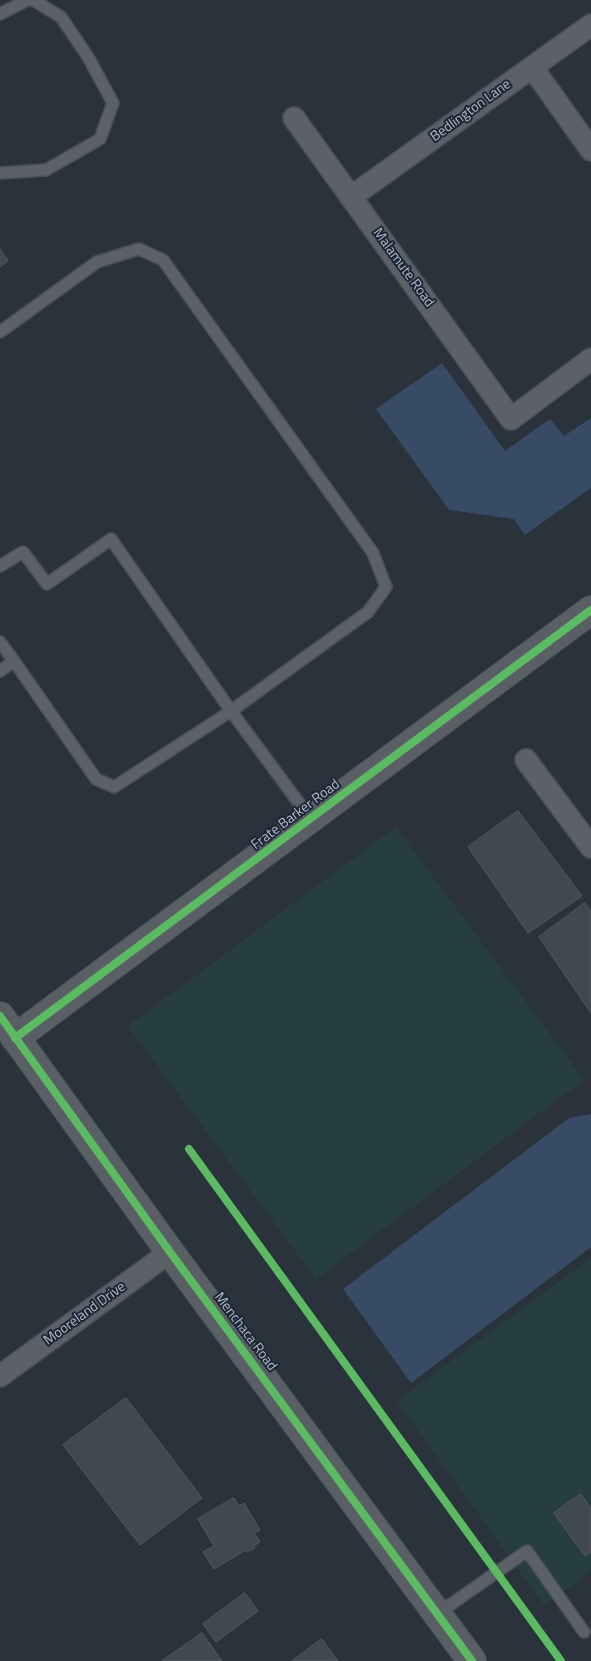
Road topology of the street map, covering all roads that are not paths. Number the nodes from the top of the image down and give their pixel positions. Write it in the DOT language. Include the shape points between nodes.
graph roads {
  1 [pos="27,0"];
  2 [pos="33,0"];
  3 [pos="0,14"];
  4 [pos="591,25"];
  5 [pos="532,67"];
  6 [pos="294,118"];
  7 [pos="591,150"];
  8 [pos="0,173"];
  9 [pos="351,197"];
  10 [pos="0,332"];
  11 [pos="591,359"];
  12 [pos="0,566"];
  13 [pos="591,610"];
  14 [pos="0,642"];
  15 [pos="14,661"];
  16 [pos="0,671"];
  17 [pos="231,711"];
  18 [pos="526,760"];
  19 [pos="311,819"];
  20 [pos="591,847"];
  21 [pos="0,1016"];
  22 [pos="16,1038"];
  23 [pos="170,1252"];
  24 [pos="0,1376"];
  25 [pos="438,1614"];
  26 [pos="584,1632"];
  27 [pos="472,1661"];
  1 -- 3 [label="lane"];
  2 -- 8 [label="lane" via="61,17 113,103 100,139 46,170"];
  4 -- 5 [label="street, Bedlington Lane"];
  5 -- 7 [label="street"];
  5 -- 9 [label="street, Bedlington Lane"];
  6 -- 9 [label="street, Malamute Road"];
  9 -- 11 [label="street, Malamute Road" via="511,418"];
  10 -- 17 [label="lane" via="97,262 139,249 163,260 373,553 386,587 368,612"];
  12 -- 17 [label="lane" via="22,552 47,584 111,539"];
  13 -- 19 [label="main road, Frate Barker Road"];
  14 -- 15 [label="lane"];
  15 -- 16 [label="lane"];
  15 -- 17 [label="lane" via="96,779 114,787"];
  17 -- 19 [label="lane"];
  18 -- 20 [label="street"];
  19 -- 22 [label="main road, Frate Barker Road"];
  21 -- 22 [label="main road, Menchaca Road"];
  22 -- 23 [label="main road, Menchaca Road"];
  23 -- 24 [label="street, Mooreland Drive"];
  23 -- 25 [label="main road, Menchaca Road"];
  25 -- 26 [label="lane" via="527,1551"];
  25 -- 27 [label="main road, Menchaca Road"];
}
